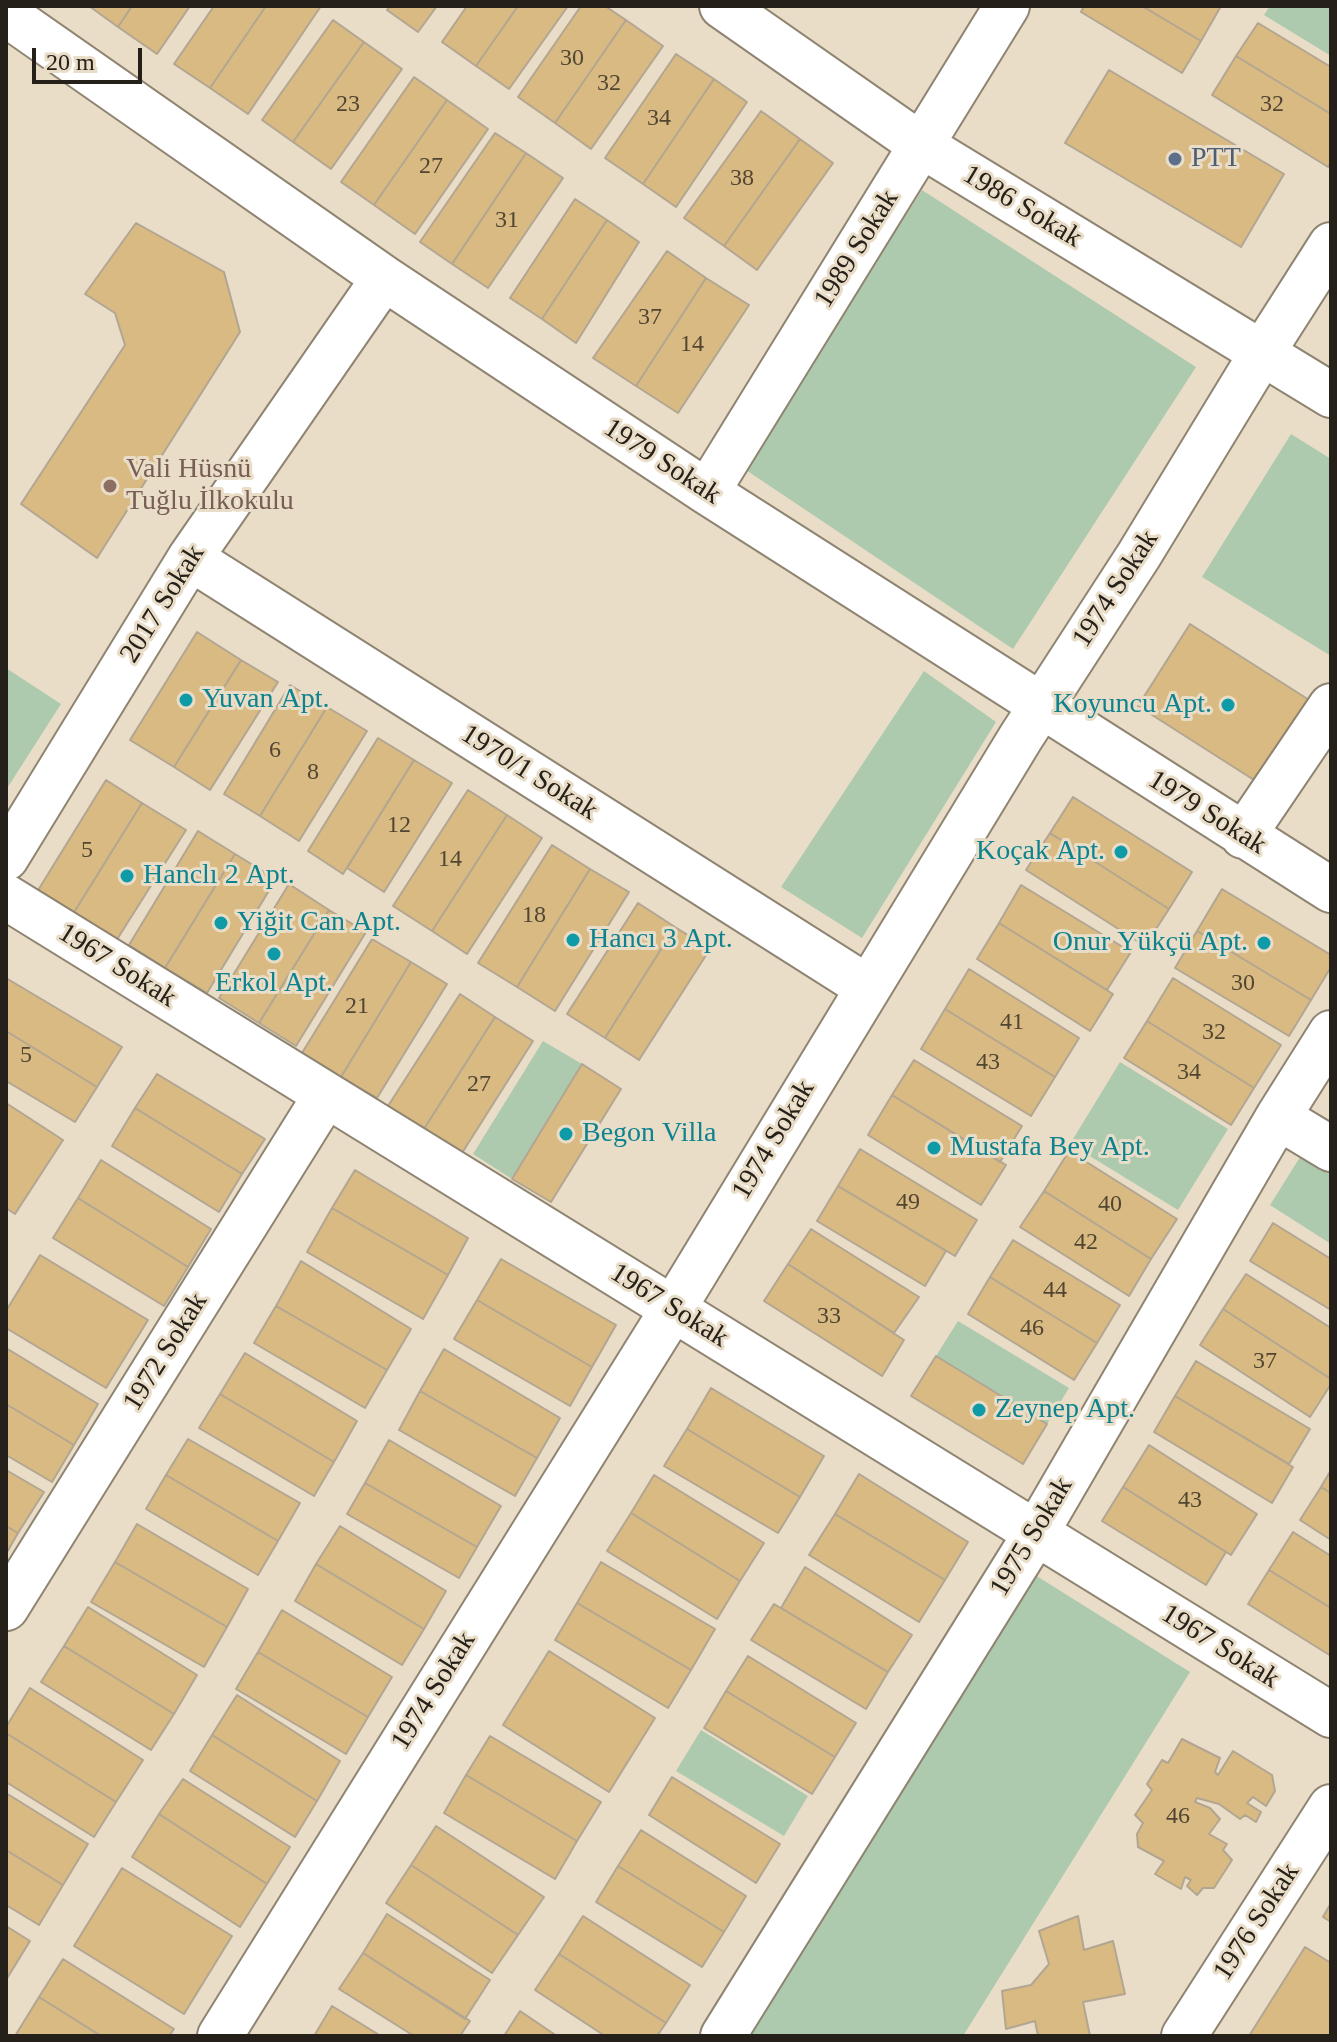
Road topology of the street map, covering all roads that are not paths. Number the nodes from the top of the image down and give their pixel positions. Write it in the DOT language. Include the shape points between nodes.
graph roads {
  1 [pos="722,6"];
  2 [pos="1007,6"];
  3 [pos="6,14"];
  4 [pos="921,145"];
  5 [pos="1331,245"];
  6 [pos="384,278"];
  7 [pos="1262,353"];
  8 [pos="1331,395"];
  9 [pos="707,492"];
  10 [pos="190,558"];
  11 [pos="1331,706"];
  12 [pos="1039,707"];
  13 [pos="1243,836"];
  14 [pos="6,858"];
  15 [pos="1331,890"];
  16 [pos="6,897"];
  17 [pos="867,987"];
  18 [pos="1331,1033"];
  19 [pos="326,1095"];
  20 [pos="1278,1117"];
  21 [pos="1331,1149"];
  22 [pos="673,1309"];
  23 [pos="1036,1533"];
  24 [pos="6,1608"];
  25 [pos="1331,1715"];
  26 [pos="1331,1807"];
  27 [pos="220,2036"];
  28 [pos="723,2036"];
  29 [pos="1184,2036"];
  1 -- 4 [label="street, 1986 Sokak"];
  2 -- 4 [label="street, 1989 Sokak"];
  3 -- 6 [label="street, 1979 Sokak"];
  4 -- 7 [label="street, 1986 Sokak"];
  4 -- 9 [label="street, 1989 Sokak"];
  5 -- 7 [label="street, 1974 Sokak"];
  6 -- 9 [label="street, 1979 Sokak"];
  6 -- 10 [label="street, 2017 Sokak"];
  7 -- 8 [label="street, 1986 Sokak"];
  7 -- 12 [label="street, 1974 Sokak"];
  9 -- 12 [label="street, 1979 Sokak"];
  10 -- 14 [label="street, 2017 Sokak"];
  10 -- 17 [label="street, 1970/1 Sokak"];
  11 -- 13 [label="street"];
  12 -- 13 [label="street, 1979 Sokak"];
  12 -- 17 [label="street, 1974 Sokak"];
  13 -- 15 [label="street, 1979 Sokak"];
  16 -- 19 [label="street, 1967 Sokak"];
  17 -- 22 [label="street, 1974 Sokak"];
  18 -- 20 [label="street, 1975 Sokak"];
  19 -- 22 [label="street, 1967 Sokak"];
  19 -- 24 [label="street, 1972 Sokak"];
  20 -- 21 [label="street"];
  20 -- 23 [label="street, 1975 Sokak"];
  22 -- 23 [label="street, 1967 Sokak"];
  22 -- 27 [label="street, 1974 Sokak"];
  23 -- 25 [label="street, 1967 Sokak"];
  23 -- 28 [label="street, 1975 Sokak"];
  26 -- 29 [label="street, 1976 Sokak"];
}
